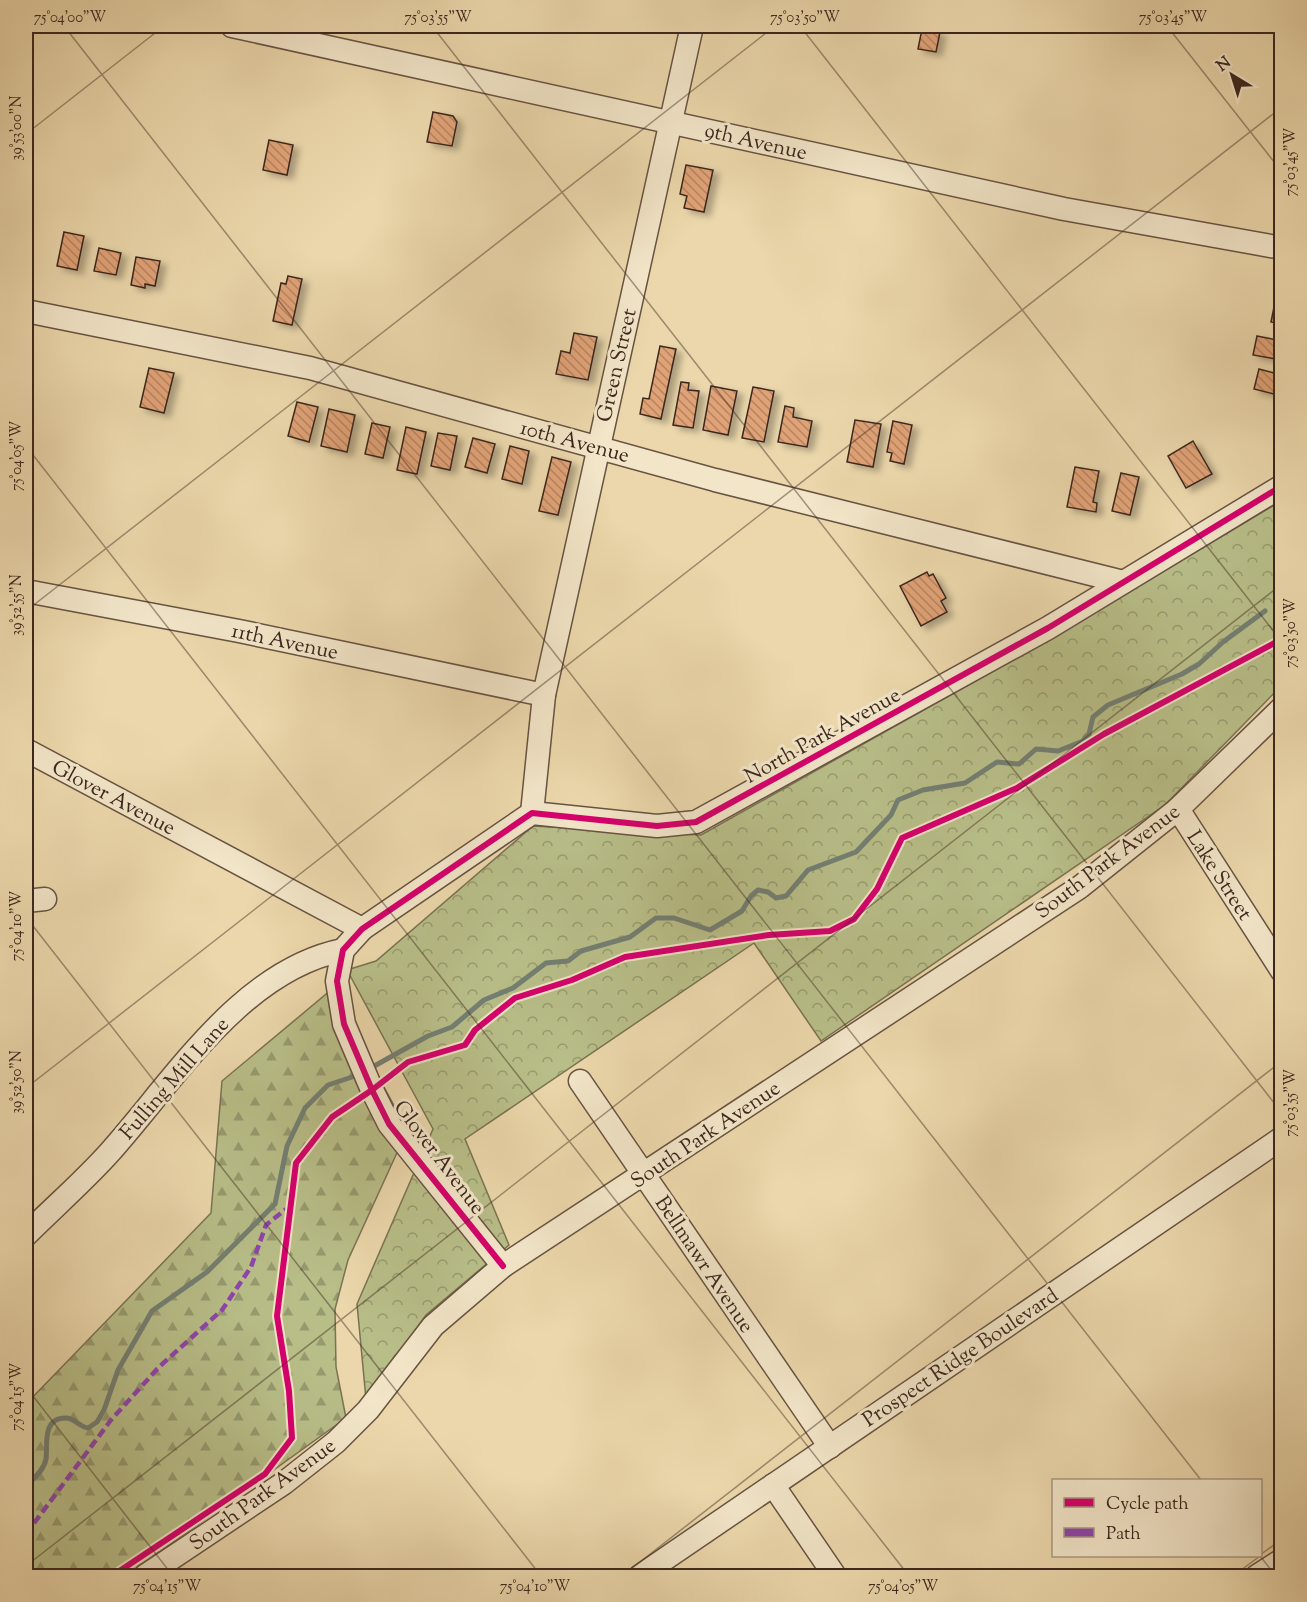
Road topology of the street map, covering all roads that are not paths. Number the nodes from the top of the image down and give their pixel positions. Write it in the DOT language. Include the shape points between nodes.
graph roads {
  1 [pos="232,26"];
  2 [pos="692,26"];
  3 [pos="670,122"];
  4 [pos="1281,248"];
  5 [pos="26,311"];
  6 [pos="598,448"];
  7 [pos="1281,486"];
  8 [pos="1123,582"];
  9 [pos="26,591"];
  10 [pos="544,694"];
  11 [pos="1281,708"];
  12 [pos="26,750"];
  13 [pos="1178,809"];
  14 [pos="532,813"];
  15 [pos="362,929"];
  16 [pos="343,951"];
  17 [pos="1281,971"];
  18 [pos="580,1081"];
  19 [pos="1281,1138"];
  20 [pos="645,1175"];
  21 [pos="26,1234"];
  22 [pos="503,1266"];
  23 [pos="830,1447"];
  24 [pos="773,1485"];
  25 [pos="1281,1560"];
  26 [pos="145,1576"];
  27 [pos="640,1576"];
  28 [pos="835,1576"];
  29 [pos="1257,1576"];
  1 -- 3 [label="street, 9th Avenue"];
  2 -- 3 [label="street, Green Street"];
  3 -- 4 [label="street, 9th Avenue" via="1064,209"];
  3 -- 6 [label="street, Green Street"];
  5 -- 6 [label="street, 10th Avenue" via="310,368"];
  6 -- 8 [label="street, 10th Avenue"];
  6 -- 10 [label="street, Green Street"];
  7 -- 8 [label="street, North Park Avenue"];
  8 -- 14 [label="street, North Park Avenue" via="1038,634 696,822 657,826"];
  9 -- 10 [label="street, 11th Avenue"];
  10 -- 14 [label="street, Green Street"];
  11 -- 13 [label="street, South Park Avenue"];
  12 -- 15 [label="street, Glover Avenue"];
  13 -- 17 [label="street, Lake Street"];
  13 -- 20 [label="street, South Park Avenue" via="1080,887"];
  14 -- 15 [label="street"];
  15 -- 16 [label="street, Glover Avenue"];
  16 -- 21 [label="street, Fulling Mill Lane" via="318,955 270,983 226,1016 109,1154"];
  16 -- 22 [label="street, Glover Avenue" via="337,981 344,1024 389,1124"];
  18 -- 20 [label="street, Bellmawr Avenue"];
  19 -- 23 [label="street, Prospect Ridge Boulevard"];
  20 -- 22 [label="street, South Park Avenue"];
  20 -- 23 [label="street, Bellmawr Avenue"];
  22 -- 26 [label="street, South Park Avenue" via="433,1326 336,1442 284,1483"];
  23 -- 24 [label="street, Prospect Ridge Boulevard"];
  24 -- 27 [label="street, Prospect Ridge Boulevard"];
  24 -- 28 [label="street"];
  25 -- 29 [label="street"];
}
